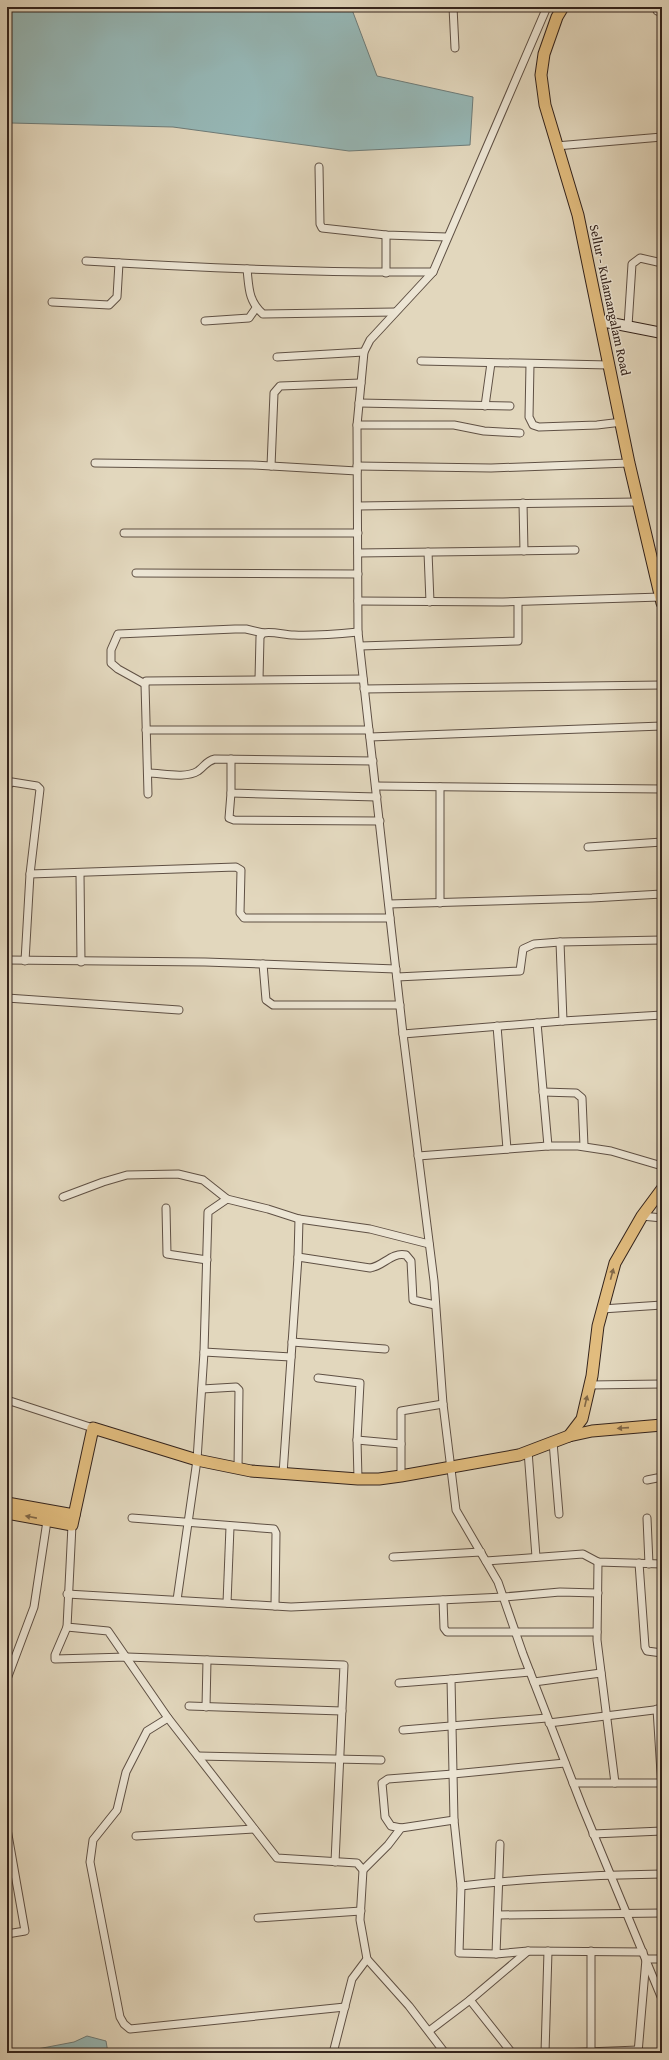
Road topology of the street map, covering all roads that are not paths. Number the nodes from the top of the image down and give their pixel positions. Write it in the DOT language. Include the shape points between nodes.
graph roads {
  1 [pos="452,7"];
  2 [pos="547,7"];
  3 [pos="563,7"];
  4 [pos="656,7"];
  5 [pos="557,12"];
  6 [pos="662,12"];
  7 [pos="455,48"];
  8 [pos="662,136"];
  9 [pos="556,146"];
  10 [pos="319,167"];
  11 [pos="386,235"];
  12 [pos="447,237"];
  13 [pos="86,261"];
  14 [pos="119,263"];
  15 [pos="662,263"];
  16 [pos="247,269"];
  17 [pos="433,272"];
  18 [pos="386,273"];
  19 [pos="52,302"];
  20 [pos="256,308"];
  21 [pos="395,312"];
  22 [pos="205,321"];
  23 [pos="601,321"];
  24 [pos="628,326"];
  25 [pos="662,333"];
  26 [pos="364,352"];
  27 [pos="277,357"];
  28 [pos="422,361"];
  29 [pos="491,363"];
  30 [pos="530,364"];
  31 [pos="609,365"];
  32 [pos="361,383"];
  33 [pos="359,403"];
  34 [pos="485,406"];
  35 [pos="510,406"];
  36 [pos="622,422"];
  37 [pos="357,425"];
  38 [pos="520,434"];
  39 [pos="95,462"];
  40 [pos="629,463"];
  41 [pos="271,466"];
  42 [pos="357,469"];
  43 [pos="638,502"];
  44 [pos="524,504"];
  45 [pos="358,506"];
  46 [pos="124,533"];
  47 [pos="358,533"];
  48 [pos="575,550"];
  49 [pos="524,551"];
  50 [pos="428,552"];
  51 [pos="358,553"];
  52 [pos="136,573"];
  53 [pos="358,574"];
  54 [pos="659,581"];
  55 [pos="661,600"];
  56 [pos="358,601"];
  57 [pos="430,602"];
  58 [pos="518,602"];
  59 [pos="358,632"];
  60 [pos="263,633"];
  61 [pos="360,646"];
  62 [pos="259,679"];
  63 [pos="363,679"];
  64 [pos="145,684"];
  65 [pos="662,685"];
  66 [pos="364,689"];
  67 [pos="662,726"];
  68 [pos="146,730"];
  69 [pos="369,733"];
  70 [pos="231,759"];
  71 [pos="373,761"];
  72 [pos="148,773"];
  73 [pos="7,786"];
  74 [pos="376,786"];
  75 [pos="440,787"];
  76 [pos="662,790"];
  77 [pos="231,793"];
  78 [pos="148,794"];
  79 [pos="377,797"];
  80 [pos="380,821"];
  81 [pos="662,842"];
  82 [pos="588,848"];
  83 [pos="30,874"];
  84 [pos="80,874"];
  85 [pos="662,894"];
  86 [pos="440,903"];
  87 [pos="389,904"];
  88 [pos="390,918"];
  89 [pos="662,940"];
  90 [pos="560,942"];
  91 [pos="7,960"];
  92 [pos="25,961"];
  93 [pos="81,962"];
  94 [pos="263,964"];
  95 [pos="396,969"];
  96 [pos="397,977"];
  97 [pos="7,998"];
  98 [pos="400,1005"];
  99 [pos="179,1010"];
  100 [pos="662,1015"];
  101 [pos="563,1021"];
  102 [pos="537,1023"];
  103 [pos="497,1026"];
  104 [pos="403,1034"];
  105 [pos="544,1092"];
  106 [pos="548,1146"];
  107 [pos="584,1146"];
  108 [pos="507,1149"];
  109 [pos="418,1156"];
  110 [pos="662,1166"];
  111 [pos="662,1189"];
  112 [pos="63,1197"];
  113 [pos="227,1199"];
  114 [pos="166,1208"];
  115 [pos="642,1216"];
  116 [pos="662,1218"];
  117 [pos="299,1219"];
  118 [pos="429,1244"];
  119 [pos="298,1256"];
  120 [pos="207,1260"];
  121 [pos="435,1305"];
  122 [pos="662,1305"];
  123 [pos="602,1309"];
  124 [pos="292,1342"];
  125 [pos="385,1349"];
  126 [pos="204,1352"];
  127 [pos="291,1357"];
  128 [pos="318,1378"];
  129 [pos="662,1384"];
  130 [pos="590,1385"];
  131 [pos="202,1389"];
  132 [pos="7,1400"];
  133 [pos="443,1404"];
  134 [pos="662,1425"];
  135 [pos="93,1428"];
  136 [pos="569,1436"];
  137 [pos="356,1440"];
  138 [pos="552,1442"];
  139 [pos="401,1444"];
  140 [pos="528,1451"];
  141 [pos="197,1460"];
  142 [pos="452,1467"];
  143 [pos="238,1469"];
  144 [pos="283,1474"];
  145 [pos="401,1476"];
  146 [pos="662,1477"];
  147 [pos="358,1479"];
  148 [pos="647,1480"];
  149 [pos="7,1503"];
  150 [pos="7,1513"];
  151 [pos="559,1514"];
  152 [pos="132,1518"];
  153 [pos="647,1518"];
  154 [pos="47,1520"];
  155 [pos="73,1520"];
  156 [pos="188,1524"];
  157 [pos="230,1527"];
  158 [pos="481,1552"];
  159 [pos="393,1557"];
  160 [pos="536,1557"];
  161 [pos="486,1561"];
  162 [pos="598,1562"];
  163 [pos="638,1563"];
  164 [pos="649,1564"];
  165 [pos="662,1564"];
  166 [pos="598,1593"];
  167 [pos="67,1594"];
  168 [pos="504,1597"];
  169 [pos="177,1600"];
  170 [pos="443,1600"];
  171 [pos="227,1603"];
  172 [pos="275,1606"];
  173 [pos="67,1627"];
  174 [pos="515,1630"];
  175 [pos="597,1632"];
  176 [pos="662,1653"];
  177 [pos="127,1657"];
  178 [pos="207,1660"];
  179 [pos="530,1672"];
  180 [pos="601,1673"];
  181 [pos="451,1679"];
  182 [pos="7,1680"];
  183 [pos="534,1682"];
  184 [pos="399,1683"];
  185 [pos="189,1706"];
  186 [pos="206,1707"];
  187 [pos="659,1709"];
  188 [pos="342,1711"];
  189 [pos="606,1715"];
  190 [pos="168,1718"];
  191 [pos="548,1720"];
  192 [pos="452,1726"];
  193 [pos="403,1730"];
  194 [pos="198,1756"];
  195 [pos="340,1760"];
  196 [pos="381,1760"];
  197 [pos="565,1764"];
  198 [pos="453,1774"];
  199 [pos="573,1783"];
  200 [pos="615,1783"];
  201 [pos="662,1783"];
  202 [pos="662,1789"];
  203 [pos="454,1820"];
  204 [pos="7,1828"];
  205 [pos="401,1828"];
  206 [pos="254,1829"];
  207 [pos="662,1831"];
  208 [pos="593,1834"];
  209 [pos="136,1836"];
  210 [pos="500,1844"];
  211 [pos="335,1862"];
  212 [pos="363,1870"];
  213 [pos="610,1874"];
  214 [pos="662,1874"];
  215 [pos="499,1881"];
  216 [pos="461,1886"];
  217 [pos="361,1911"];
  218 [pos="662,1913"];
  219 [pos="627,1914"];
  220 [pos="498,1915"];
  221 [pos="258,1918"];
  222 [pos="7,1934"];
  223 [pos="528,1951"];
  224 [pos="548,1951"];
  225 [pos="591,1952"];
  226 [pos="496,1954"];
  227 [pos="645,1956"];
  228 [pos="367,1959"];
  229 [pos="662,1959"];
  230 [pos="659,1982"];
  231 [pos="662,1999"];
  232 [pos="470,2000"];
  233 [pos="345,2007"];
  234 [pos="429,2031"];
  235 [pos="638,2052"];
  236 [pos="332,2053"];
  237 [pos="337,2053"];
  238 [pos="446,2053"];
  239 [pos="512,2053"];
  240 [pos="545,2053"];
  241 [pos="561,2053"];
  242 [pos="591,2053"];
  1 -- 7 [label="street"];
  2 -- 12 [label="street"];
  3 -- 5 [label="main road, Sellur - Kulamangalam Road"];
  4 -- 6 [label="street" via="657,11"];
  5 -- 9 [label="main road, Sellur - Kulamangalam Road" via="544,54 541,75 545,104"];
  8 -- 9 [label="street"];
  9 -- 23 [label="main road, Sellur - Kulamangalam Road" via="578,215"];
  10 -- 11 [label="street" via="322,228"];
  11 -- 12 [label="street"];
  11 -- 18 [label="street"];
  12 -- 17 [label="street"];
  13 -- 14 [label="street"];
  14 -- 16 [label="street"];
  14 -- 19 [label="street" via="117,297 109,305"];
  15 -- 24 [label="street" via="640,258 632,264"];
  16 -- 18 [label="street"];
  16 -- 20 [label="street" via="250,299"];
  17 -- 18 [label="street"];
  17 -- 21 [label="street"];
  20 -- 21 [label="street" via="263,314"];
  20 -- 22 [label="street" via="249,318"];
  21 -- 26 [label="street" via="370,340"];
  23 -- 24 [label="street"];
  23 -- 31 [label="main road, Sellur - Kulamangalam Road"];
  24 -- 25 [label="street"];
  26 -- 27 [label="street"];
  26 -- 32 [label="street"];
  28 -- 29 [label="street"];
  29 -- 30 [label="street"];
  29 -- 34 [label="street"];
  30 -- 31 [label="street"];
  30 -- 36 [label="street" via="529,417 533,425 539,427"];
  31 -- 36 [label="main road, Sellur - Kulamangalam Road"];
  32 -- 33 [label="street"];
  32 -- 41 [label="street" via="280,386 276,389"];
  33 -- 34 [label="street"];
  33 -- 37 [label="street"];
  34 -- 35 [label="street"];
  36 -- 40 [label="main road, Sellur - Kulamangalam Road"];
  37 -- 38 [label="street" via="454,425"];
  37 -- 42 [label="street"];
  39 -- 41 [label="street"];
  40 -- 42 [label="street"];
  40 -- 43 [label="main road, Sellur - Kulamangalam Road"];
  41 -- 42 [label="street"];
  42 -- 45 [label="street"];
  43 -- 44 [label="street"];
  43 -- 54 [label="main road, Sellur - Kulamangalam Road"];
  44 -- 45 [label="street"];
  44 -- 49 [label="street"];
  45 -- 47 [label="street"];
  46 -- 47 [label="street"];
  47 -- 51 [label="street"];
  48 -- 49 [label="street"];
  49 -- 50 [label="street"];
  50 -- 51 [label="street"];
  50 -- 57 [label="street"];
  51 -- 53 [label="street"];
  52 -- 53 [label="street"];
  53 -- 56 [label="street"];
  54 -- 55 [label="main road, Sellur - Kulamangalam Road"];
  55 -- 58 [label="street"];
  56 -- 57 [label="street"];
  56 -- 59 [label="street"];
  57 -- 58 [label="street"];
  58 -- 61 [label="street" via="518,641"];
  59 -- 60 [label="street" via="317,636"];
  59 -- 61 [label="street"];
  60 -- 62 [label="street" via="260,637"];
  60 -- 64 [label="street" via="240,629 118,634 111,650 111,663"];
  61 -- 63 [label="street"];
  62 -- 63 [label="street"];
  62 -- 64 [label="street" via="150,680"];
  63 -- 66 [label="street"];
  64 -- 68 [label="street"];
  65 -- 66 [label="street"];
  66 -- 69 [label="street"];
  67 -- 69 [label="street"];
  68 -- 69 [label="street"];
  68 -- 72 [label="street"];
  69 -- 71 [label="street"];
  70 -- 71 [label="street"];
  70 -- 72 [label="street" via="209,760 198,770 190,773"];
  70 -- 77 [label="street"];
  71 -- 74 [label="street"];
  72 -- 78 [label="street"];
  73 -- 83 [label="street" via="12,782 37,786 40,789"];
  74 -- 75 [label="street"];
  74 -- 79 [label="street"];
  75 -- 76 [label="street"];
  75 -- 86 [label="street"];
  77 -- 79 [label="street"];
  77 -- 80 [label="street" via="228,814 229,818 234,820"];
  79 -- 80 [label="street"];
  80 -- 87 [label="street"];
  81 -- 82 [label="street"];
  83 -- 84 [label="street"];
  83 -- 92 [label="street"];
  84 -- 88 [label="street" via="236,867 241,870 240,913 244,918"];
  84 -- 93 [label="street"];
  85 -- 86 [label="street"];
  86 -- 87 [label="street"];
  87 -- 88 [label="street"];
  88 -- 95 [label="street"];
  89 -- 90 [label="street"];
  90 -- 96 [label="street" via="534,944 523,949 520,971"];
  90 -- 101 [label="street"];
  91 -- 92 [label="street"];
  92 -- 93 [label="street"];
  93 -- 94 [label="street"];
  94 -- 95 [label="street"];
  94 -- 98 [label="street" via="266,1000 273,1005"];
  95 -- 96 [label="street"];
  96 -- 98 [label="street"];
  97 -- 99 [label="street"];
  98 -- 104 [label="street"];
  100 -- 101 [label="street"];
  101 -- 102 [label="street"];
  102 -- 103 [label="street"];
  102 -- 105 [label="street"];
  103 -- 104 [label="street"];
  103 -- 108 [label="street"];
  104 -- 109 [label="street"];
  105 -- 106 [label="street"];
  105 -- 107 [label="street" via="576,1093 582,1098"];
  106 -- 107 [label="street"];
  106 -- 108 [label="street"];
  107 -- 110 [label="street"];
  108 -- 109 [label="street"];
  109 -- 118 [label="street"];
  111 -- 115 [label="main road"];
  112 -- 113 [label="street" via="127,1175 178,1174 203,1180"];
  113 -- 117 [label="street"];
  113 -- 120 [label="street" via="208,1212"];
  114 -- 120 [label="street" via="167,1254"];
  115 -- 116 [label="street"];
  123 -- 115 [label="main road, one-way" via="615,1263"];
  117 -- 118 [label="street" via="370,1229"];
  117 -- 119 [label="street"];
  118 -- 121 [label="street"];
  119 -- 121 [label="street" via="370,1268 395,1255 406,1255 411,1261 413,1300"];
  119 -- 124 [label="street"];
  120 -- 126 [label="street"];
  121 -- 133 [label="street"];
  122 -- 123 [label="street"];
  123 -- 130 [label="main road"];
  124 -- 125 [label="street"];
  124 -- 127 [label="street"];
  126 -- 127 [label="street"];
  126 -- 131 [label="street"];
  127 -- 144 [label="street"];
  128 -- 137 [label="street" via="360,1383"];
  129 -- 130 [label="street"];
  136 -- 130 [label="main road, one-way" via="582,1419"];
  131 -- 141 [label="street"];
  131 -- 143 [label="street" via="236,1387 239,1390"];
  132 -- 135 [label="street"];
  133 -- 139 [label="street" via="401,1411"];
  133 -- 142 [label="street"];
  134 -- 136 [label="main road, one-way" via="592,1431"];
  135 -- 141 [label="main road"];
  135 -- 155 [label="main road"];
  136 -- 138 [label="main road"];
  137 -- 139 [label="street"];
  137 -- 147 [label="street"];
  138 -- 140 [label="main road"];
  138 -- 151 [label="street"];
  139 -- 145 [label="street"];
  140 -- 142 [label="main road" via="519,1455"];
  140 -- 160 [label="street"];
  141 -- 143 [label="main road"];
  141 -- 156 [label="street"];
  142 -- 145 [label="main road"];
  142 -- 158 [label="street" via="456,1510"];
  143 -- 144 [label="main road"];
  144 -- 147 [label="main road"];
  145 -- 147 [label="main road"];
  146 -- 148 [label="street"];
  149 -- 155 [label="main road"];
  154 -- 150 [label="main road, one-way"];
  152 -- 156 [label="street"];
  153 -- 164 [label="street"];
  154 -- 155 [label="main road"];
  154 -- 182 [label="street" via="34,1607"];
  155 -- 167 [label="street"];
  156 -- 157 [label="street"];
  156 -- 169 [label="street"];
  157 -- 171 [label="street"];
  157 -- 172 [label="street" via="270,1528 276,1533"];
  158 -- 159 [label="street"];
  158 -- 161 [label="street"];
  160 -- 161 [label="street"];
  160 -- 162 [label="street" via="583,1554"];
  161 -- 168 [label="street"];
  162 -- 163 [label="street"];
  162 -- 166 [label="street"];
  163 -- 164 [label="street"];
  163 -- 176 [label="street" via="645,1647 647,1651"];
  164 -- 165 [label="street"];
  166 -- 168 [label="street" via="560,1592"];
  166 -- 175 [label="street"];
  167 -- 169 [label="street"];
  167 -- 173 [label="street"];
  168 -- 170 [label="street"];
  168 -- 174 [label="street"];
  169 -- 171 [label="street"];
  170 -- 172 [label="street"];
  170 -- 174 [label="street" via="445,1631"];
  171 -- 172 [label="street"];
  173 -- 177 [label="street" via="108,1631"];
  173 -- 177 [label="street" via="55,1659"];
  174 -- 175 [label="street"];
  174 -- 179 [label="street"];
  175 -- 180 [label="street"];
  177 -- 178 [label="street"];
  177 -- 190 [label="street"];
  178 -- 186 [label="street"];
  178 -- 188 [label="street" via="344,1665"];
  179 -- 181 [label="street"];
  179 -- 183 [label="street"];
  180 -- 183 [label="street"];
  180 -- 189 [label="street"];
  181 -- 184 [label="street"];
  181 -- 192 [label="street"];
  183 -- 191 [label="street"];
  185 -- 186 [label="street"];
  186 -- 188 [label="street"];
  187 -- 189 [label="street"];
  187 -- 201 [label="street"];
  188 -- 195 [label="street"];
  189 -- 191 [label="street"];
  189 -- 200 [label="street"];
  190 -- 194 [label="street"];
  190 -- 233 [label="street" via="148,1731 126,1772 117,1810 93,1840 90,1862 120,2017 124,2024 130,2029"];
  191 -- 192 [label="street"];
  191 -- 197 [label="street"];
  192 -- 193 [label="street"];
  192 -- 198 [label="street"];
  194 -- 195 [label="street"];
  194 -- 206 [label="street"];
  195 -- 196 [label="street"];
  195 -- 211 [label="street"];
  197 -- 198 [label="street"];
  197 -- 199 [label="street"];
  198 -- 203 [label="street"];
  198 -- 205 [label="street" via="384,1780 382,1783 387,1822 391,1826"];
  199 -- 200 [label="street"];
  199 -- 208 [label="street"];
  200 -- 201 [label="street"];
  201 -- 202 [label="street"];
  203 -- 205 [label="street"];
  203 -- 216 [label="street"];
  204 -- 222 [label="street" via="25,1931"];
  205 -- 212 [label="street"];
  206 -- 209 [label="street"];
  206 -- 211 [label="street" via="277,1858"];
  207 -- 208 [label="street"];
  208 -- 213 [label="street"];
  210 -- 215 [label="street"];
  211 -- 212 [label="street" via="357,1864"];
  212 -- 217 [label="street"];
  213 -- 214 [label="street"];
  213 -- 215 [label="street"];
  213 -- 219 [label="street"];
  215 -- 216 [label="street"];
  215 -- 220 [label="street"];
  216 -- 226 [label="street" via="459,1954"];
  217 -- 221 [label="street"];
  217 -- 228 [label="street" via="360,1920"];
  218 -- 219 [label="street"];
  219 -- 220 [label="street"];
  219 -- 227 [label="street"];
  220 -- 226 [label="street"];
  223 -- 224 [label="street"];
  223 -- 226 [label="street"];
  223 -- 232 [label="street"];
  224 -- 225 [label="street"];
  224 -- 240 [label="street"];
  225 -- 227 [label="street"];
  225 -- 242 [label="street"];
  227 -- 229 [label="street"];
  227 -- 230 [label="street"];
  227 -- 235 [label="street"];
  228 -- 233 [label="street" via="352,1979"];
  228 -- 234 [label="street"];
  230 -- 231 [label="street"];
  232 -- 234 [label="street"];
  232 -- 239 [label="street"];
  233 -- 236 [label="street"];
  234 -- 238 [label="street"];
  235 -- 242 [label="street"];
  236 -- 237 [label="street"];
  241 -- 242 [label="street"];
}
